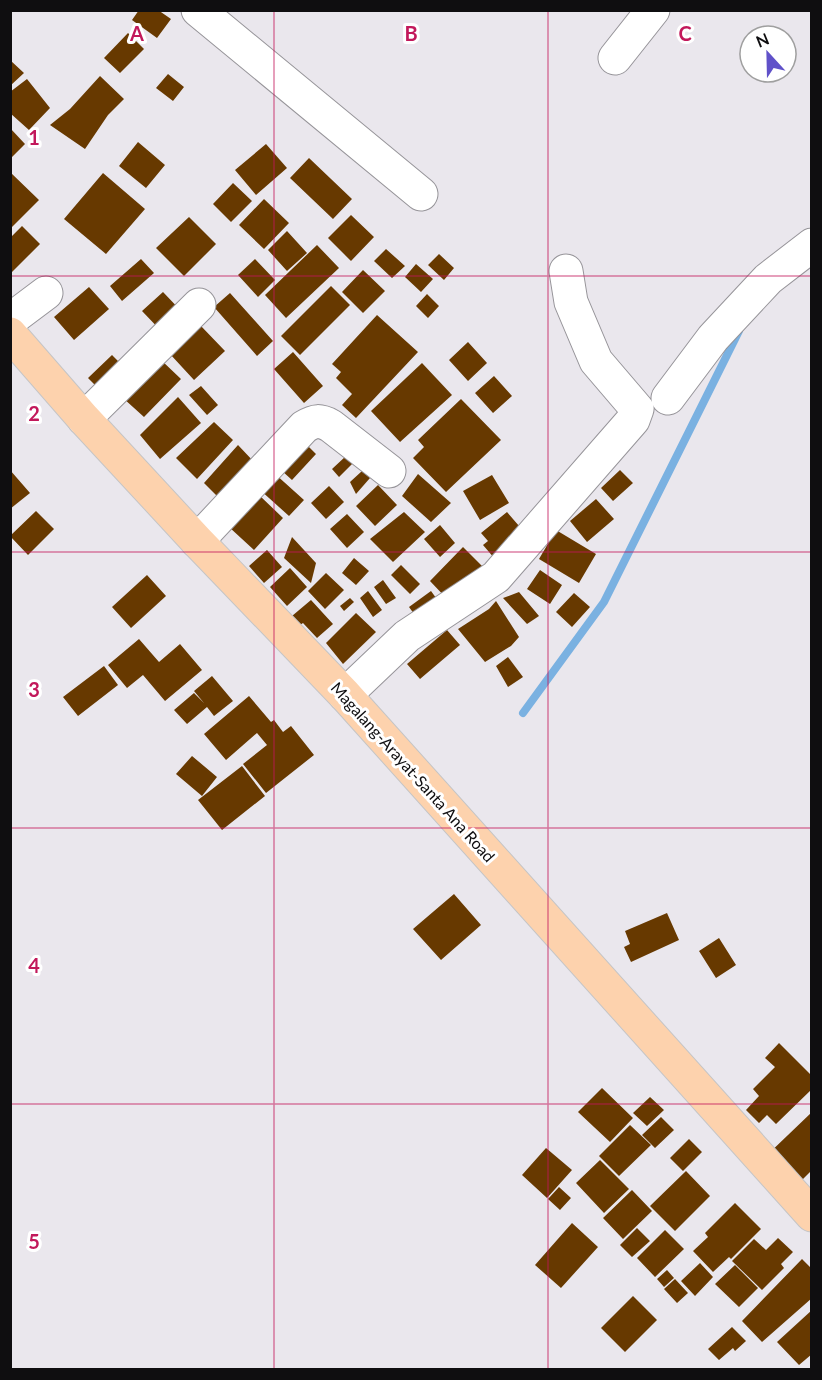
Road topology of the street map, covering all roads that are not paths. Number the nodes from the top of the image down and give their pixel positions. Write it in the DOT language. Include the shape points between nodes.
graph roads {
  1 [pos="198,10"];
  2 [pos="653,10"];
  3 [pos="615,58"];
  4 [pos="422,194"];
  5 [pos="812,245"];
  6 [pos="566,271"];
  7 [pos="46,293"];
  8 [pos="199,305"];
  9 [pos="10,320"];
  10 [pos="10,334"];
  11 [pos="668,398"];
  12 [pos="84,419"];
  13 [pos="389,471"];
  14 [pos="197,541"];
  15 [pos="345,695"];
  16 [pos="812,1215"];
  1 -- 4 [label="street"];
  2 -- 3 [label="street"];
  5 -- 11 [label="street" via="768,279 713,338"];
  6 -- 15 [label="street" via="571,302 596,361 637,409 633,420 496,577 407,636"];
  7 -- 9 [label="street"];
  8 -- 12 [label="street"];
  10 -- 12 [label="main road, Magalang-Arayat-Santa Ana Road"];
  12 -- 14 [label="main road, Magalang-Arayat-Santa Ana Road"];
  13 -- 14 [label="street" via="332,426 312,422"];
  14 -- 15 [label="main road, Magalang-Arayat-Santa Ana Road"];
  15 -- 16 [label="main road, Magalang-Arayat-Santa Ana Road"];
}
